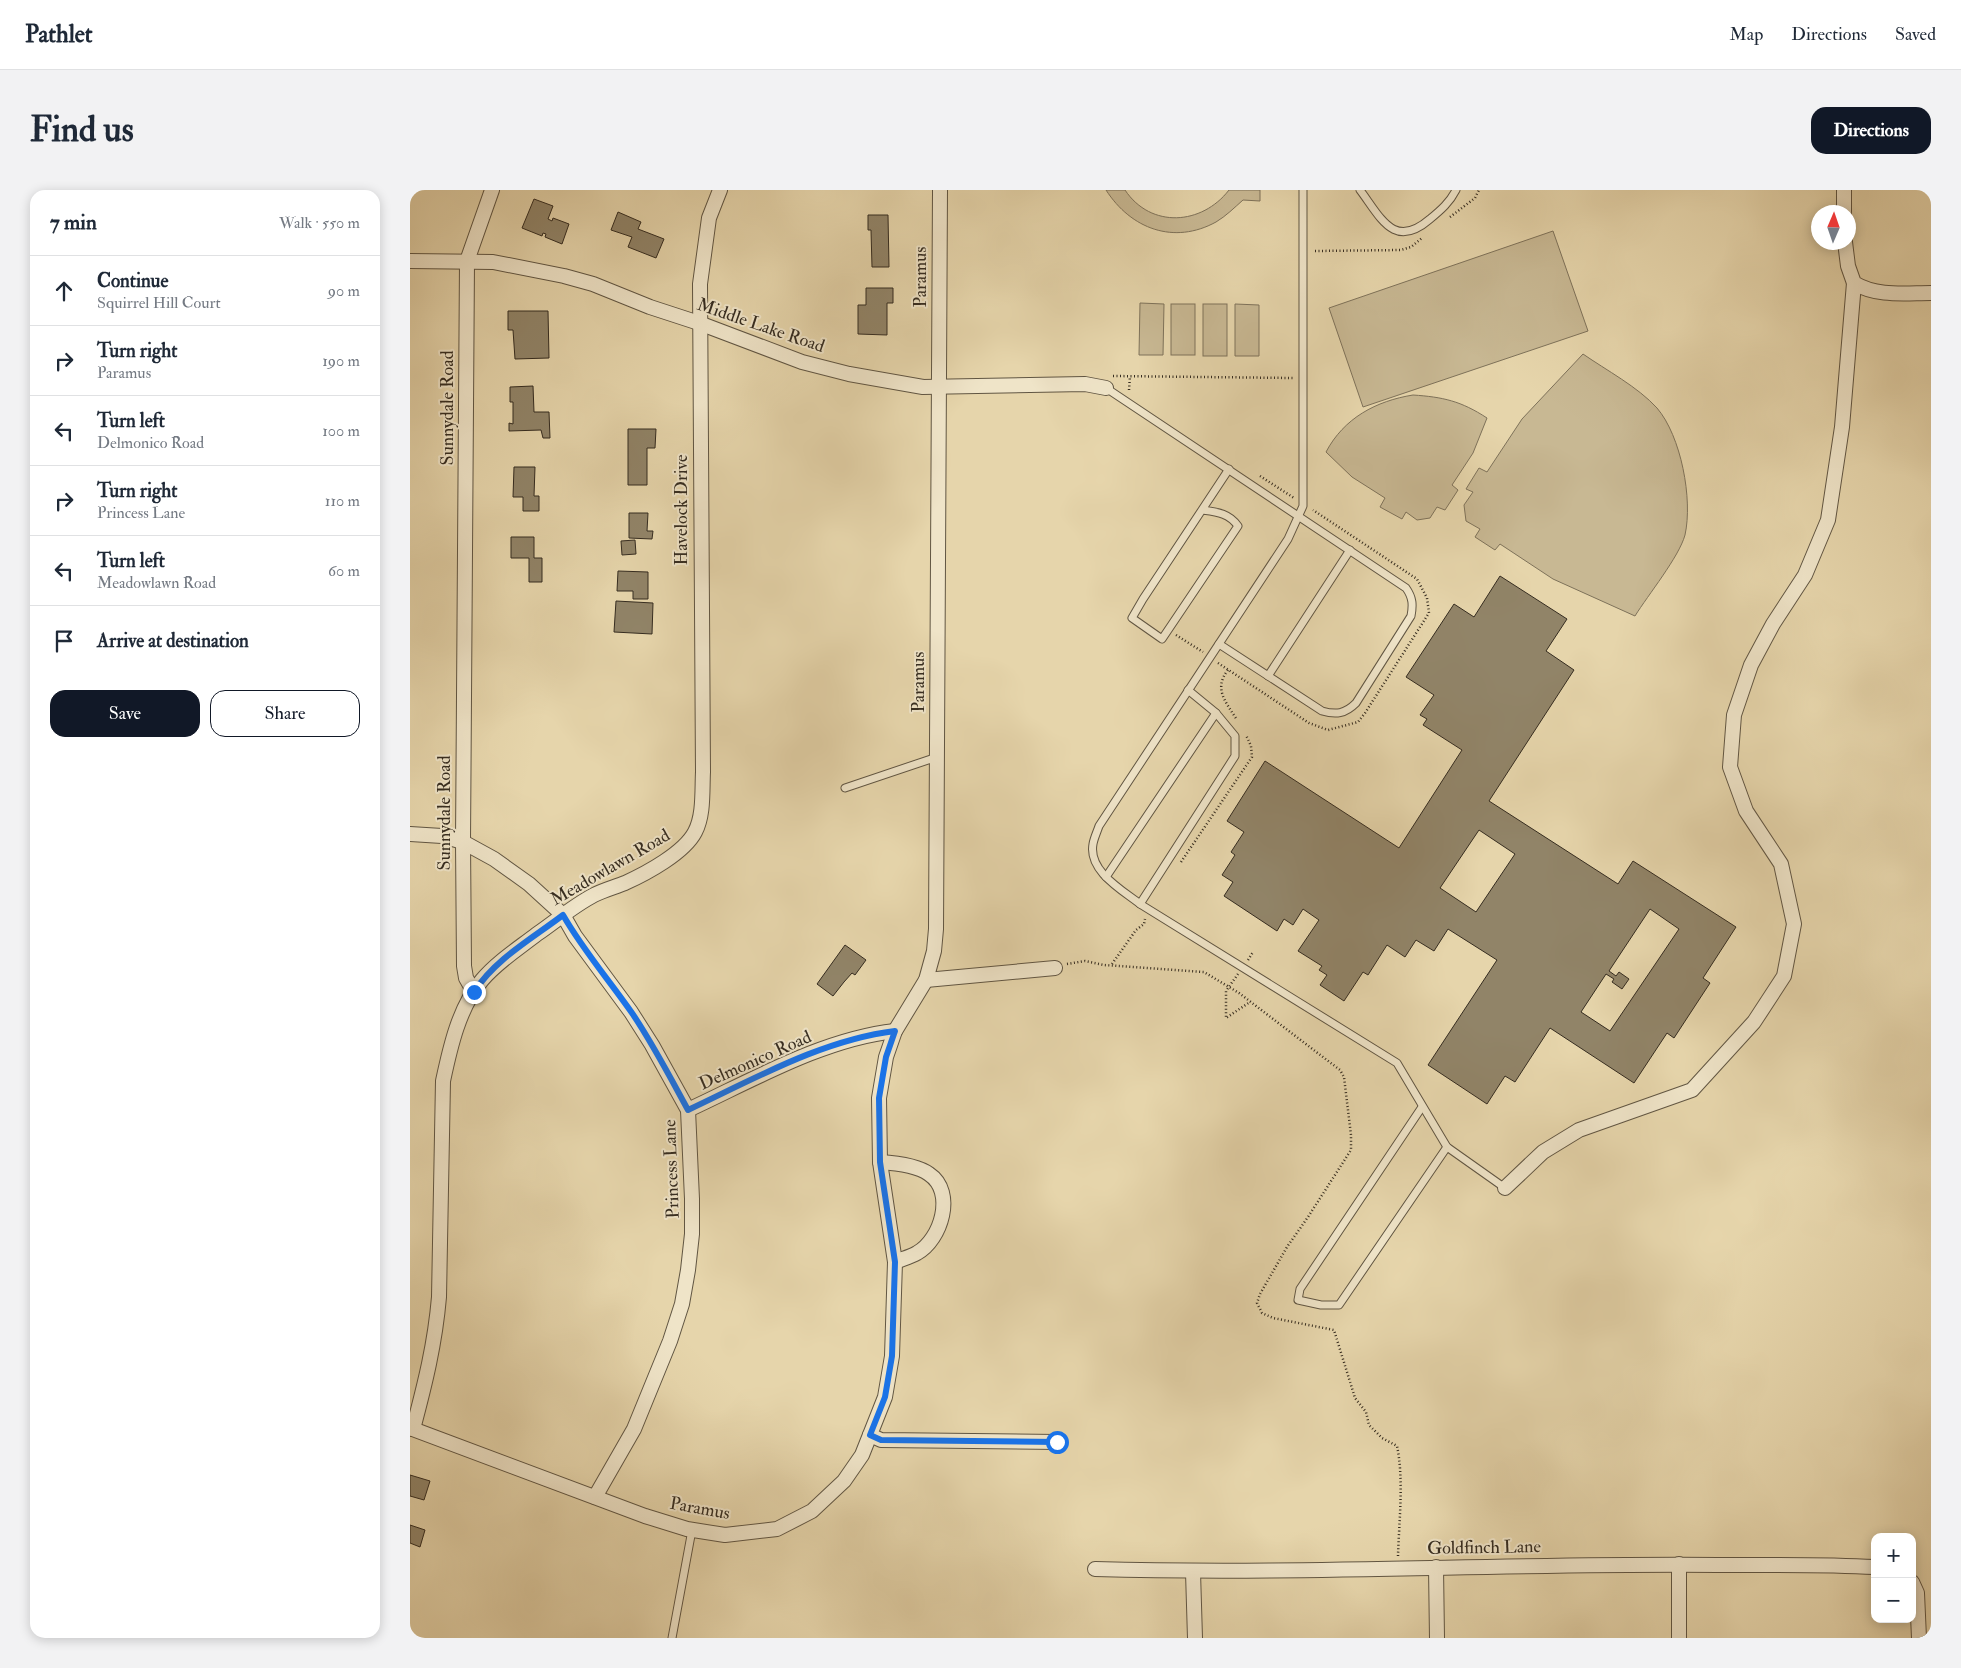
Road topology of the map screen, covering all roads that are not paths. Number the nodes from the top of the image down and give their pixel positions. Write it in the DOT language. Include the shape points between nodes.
graph roads {
  1 [pos="492,190"];
  2 [pos="720,190"];
  3 [pos="940,190"];
  4 [pos="1303,190"];
  5 [pos="1360,190"];
  6 [pos="1456,190"];
  7 [pos="1844,190"];
  8 [pos="1844,205"];
  9 [pos="1846,250"];
  10 [pos="410,261"];
  11 [pos="467,261"];
  12 [pos="1854,284"];
  13 [pos="1931,293"];
  14 [pos="699,323"];
  15 [pos="1106,382"];
  16 [pos="938,388"];
  17 [pos="1229,468"];
  18 [pos="1202,510"];
  19 [pos="1300,516"];
  20 [pos="1350,550"];
  21 [pos="1219,644"];
  22 [pos="1268,676"];
  23 [pos="1188,690"];
  24 [pos="1216,714"];
  25 [pos="937,758"];
  26 [pos="845,788"];
  27 [pos="695,831"];
  28 [pos="410,834"];
  29 [pos="463,842"];
  30 [pos="1106,877"];
  31 [pos="1140,904"];
  32 [pos="563,915"];
  33 [pos="1056,968"];
  34 [pos="926,980"];
  35 [pos="474,992"];
  36 [pos="895,1031"];
  37 [pos="1422,1108"];
  38 [pos="688,1110"];
  39 [pos="1447,1147"];
  40 [pos="880,1162"];
  41 [pos="1505,1188"];
  42 [pos="895,1262"];
  43 [pos="411,1429"];
  44 [pos="870,1435"];
  45 [pos="1057,1442"];
  46 [pos="595,1497"];
  47 [pos="692,1530"];
  48 [pos="1679,1564"];
  49 [pos="1436,1567"];
  50 [pos="1871,1567"];
  51 [pos="1095,1569"];
  52 [pos="1193,1572"];
  53 [pos="1916,1591"];
  54 [pos="672,1638"];
  55 [pos="1195,1638"];
  56 [pos="1436,1638"];
  57 [pos="1679,1638"];
  58 [pos="1920,1638"];
  1 -- 11 [label="street, Sunnydale Road"];
  2 -- 14 [label="street, Havelock Drive" via="710,218 700,284"];
  3 -- 16 [label="street, Paramus"];
  4 -- 19 [label="lane" via="1303,506"];
  5 -- 6 [label="lane" via="1385,223 1397,232 1412,232 1421,227 1450,202"];
  7 -- 8 [label="street"];
  9 -- 12 [label="street"];
  10 -- 11 [label="street, Middle Lake Road"];
  11 -- 14 [label="street, Middle Lake Road" via="493,262 564,276"];
  11 -- 29 [label="street, Sunnydale Road"];
  12 -- 13 [label="street" via="1880,293"];
  12 -- 41 [label="street" via="1842,427 1828,520 1806,574 1751,665 1734,715 1730,767 1746,811 1781,864 1794,924 1784,976 1754,1022 1692,1090 1578,1130 1543,1152"];
  14 -- 16 [label="street, Middle Lake Road" via="802,362 849,374"];
  14 -- 27 [label="street, Havelock Drive" via="702,772 701,806"];
  15 -- 16 [label="street, Middle Lake Road"];
  15 -- 17 [label="lane"];
  16 -- 25 [label="street, Paramus"];
  17 -- 18 [label="lane"];
  17 -- 19 [label="lane"];
  18 -- 18 [label="lane" via="1132,618 1162,639 1238,526 1224,513"];
  19 -- 20 [label="lane"];
  19 -- 21 [label="lane"];
  20 -- 22 [label="lane"];
  20 -- 22 [label="lane" via="1406,588 1413,604 1411,616 1356,704 1341,713 1322,711"];
  21 -- 22 [label="lane"];
  21 -- 23 [label="lane"];
  23 -- 24 [label="lane"];
  23 -- 30 [label="lane" via="1099,826 1093,844 1093,859"];
  24 -- 30 [label="lane"];
  24 -- 31 [label="lane" via="1235,736 1235,756"];
  25 -- 26 [label="lane"];
  25 -- 34 [label="street, Paramus" via="936,929"];
  27 -- 32 [label="street, Meadowlawn Road" via="670,857 626,882 594,895"];
  28 -- 29 [label="street, Princess Lane" via="442,836"];
  29 -- 32 [label="street, Princess Lane" via="529,884"];
  29 -- 35 [label="street, Sunnydale Road" via="464,966"];
  30 -- 31 [label="lane"];
  31 -- 37 [label="lane" via="1397,1063"];
  32 -- 35 [label="street, Meadowlawn Road" via="508,956"];
  32 -- 38 [label="street, Princess Lane" via="637,1020"];
  33 -- 34 [label="street"];
  34 -- 36 [label="street, Paramus"];
  35 -- 43 [label="street" via="449,1051 443,1082 439,1297 431,1360"];
  36 -- 38 [label="street, Delmonico Road" via="863,1036 792,1061"];
  36 -- 40 [label="street, Paramus" via="886,1057 879,1098"];
  37 -- 39 [label="lane"];
  37 -- 39 [label="lane" via="1300,1289 1298,1300 1339,1305"];
  38 -- 46 [label="street, Princess Lane" via="692,1234 682,1304 634,1428"];
  39 -- 41 [label="lane"];
  40 -- 42 [label="street, Paramus"];
  40 -- 42 [label="street" via="902,1164 930,1174 941,1188 944,1207 930,1242 917,1253"];
  42 -- 44 [label="street, Paramus" via="892,1356 885,1397"];
  43 -- 46 [label="street, Paramus"];
  44 -- 45 [label="street" via="881,1440"];
  44 -- 47 [label="street, Paramus" via="862,1456 844,1480 812,1511 777,1529 725,1535"];
  46 -- 47 [label="street, Paramus"];
  47 -- 54 [label="lane"];
  48 -- 49 [label="street, Goldfinch Lane"];
  48 -- 50 [label="street, Goldfinch Lane"];
  48 -- 57 [label="street"];
  49 -- 52 [label="street, Goldfinch Lane"];
  49 -- 56 [label="street"];
  51 -- 52 [label="street, Goldfinch Lane"];
  52 -- 55 [label="street"];
  53 -- 58 [label="street"];
}
